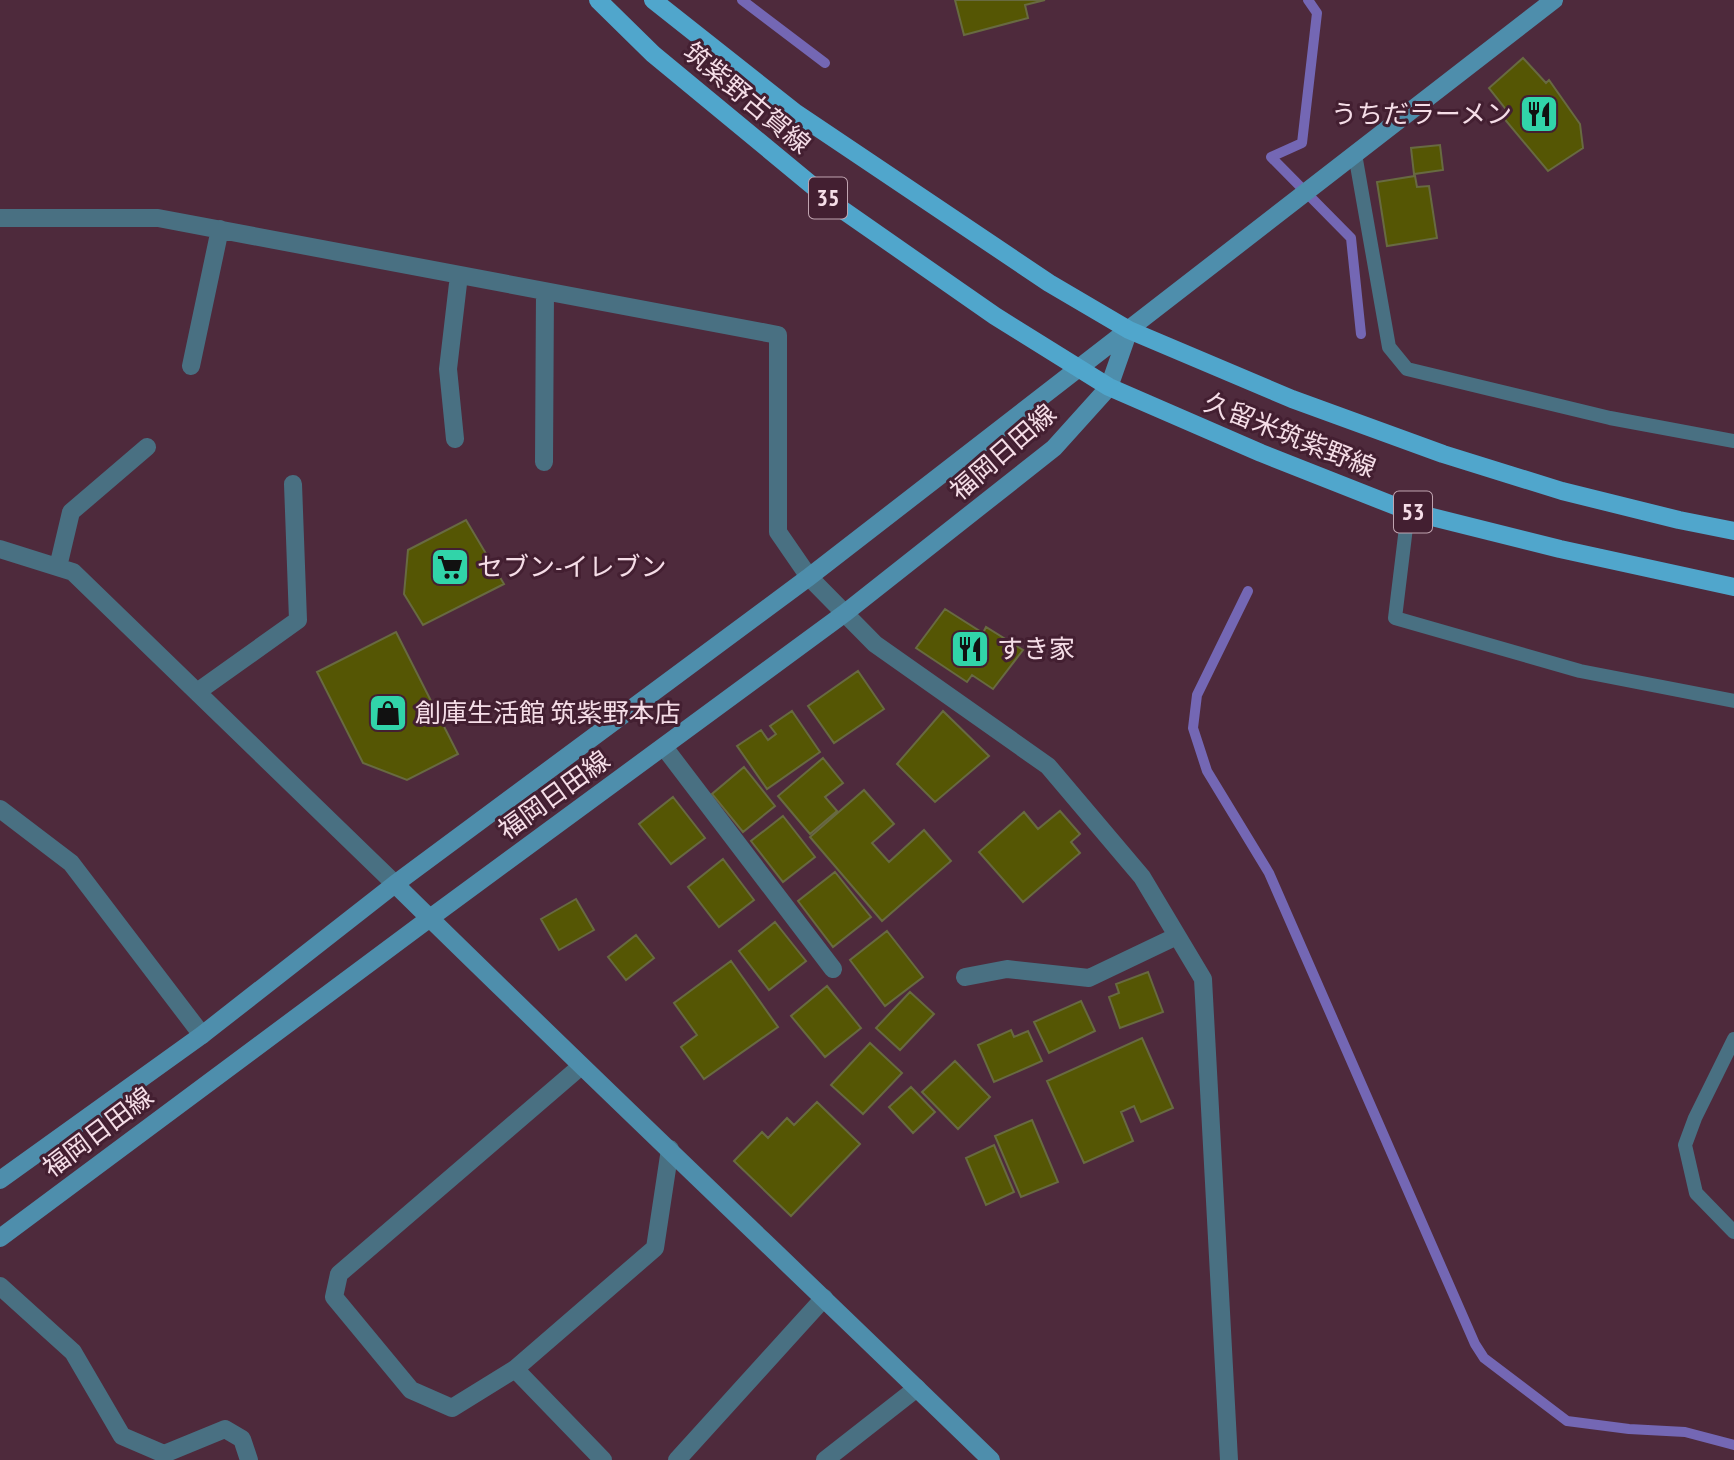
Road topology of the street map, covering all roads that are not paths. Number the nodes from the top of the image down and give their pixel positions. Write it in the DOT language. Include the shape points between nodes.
graph roads {
  1 [pos="598,0"];
  2 [pos="653,0"];
  3 [pos="1554,0"];
  4 [pos="1355,154"];
  5 [pos="0,218"];
  6 [pos="220,229"];
  7 [pos="459,275"];
  8 [pos="545,291"];
  9 [pos="1129,330"];
  10 [pos="191,366"];
  11 [pos="1079,368"];
  12 [pos="1109,387"];
  13 [pos="455,439"];
  14 [pos="1734,441"];
  15 [pos="147,447"];
  16 [pos="544,462"];
  17 [pos="293,484"];
  18 [pos="1408,511"];
  19 [pos="1734,531"];
  20 [pos="0,549"];
  21 [pos="58,567"];
  22 [pos="809,577"];
  23 [pos="1734,587"];
  24 [pos="845,613"];
  25 [pos="197,692"];
  26 [pos="1734,701"];
  27 [pos="664,747"];
  28 [pos="0,809"];
  29 [pos="395,884"];
  30 [pos="430,918"];
  31 [pos="1177,936"];
  32 [pos="833,969"];
  33 [pos="965,977"];
  34 [pos="202,1035"];
  35 [pos="1734,1039"];
  36 [pos="580,1067"];
  37 [pos="670,1149"];
  38 [pos="0,1180"];
  39 [pos="1734,1233"];
  40 [pos="0,1238"];
  41 [pos="0,1286"];
  42 [pos="824,1298"];
  43 [pos="515,1369"];
  44 [pos="917,1388"];
  45 [pos="249,1460"];
  46 [pos="603,1460"];
  47 [pos="677,1460"];
  48 [pos="825,1460"];
  49 [pos="992,1460"];
  50 [pos="1229,1460"];
  1 -- 11 [label="main road, 筑紫野古賀線 / 35" via="653,54 838,206 995,316"];
  2 -- 9 [label="main road, 筑紫野古賀線 / 35" via="796,113 1049,283"];
  3 -- 4 [label="main road, 福岡日田線"];
  4 -- 9 [label="main road, 福岡日田線"];
  4 -- 14 [label="lane" via="1389,347 1407,369 1610,418"];
  5 -- 6 [label="street" via="158,218"];
  6 -- 7 [label="street"];
  6 -- 10 [label="street"];
  7 -- 8 [label="street"];
  7 -- 13 [label="street" via="448,369"];
  8 -- 16 [label="street"];
  8 -- 22 [label="street" via="778,335 778,532"];
  9 -- 11 [label="main road, 福岡日田線"];
  9 -- 12 [label="main road, 福岡日田線"];
  9 -- 19 [label="main road, 久留米筑紫野線 / 53" via="1292,399 1443,454 1562,491"];
  11 -- 12 [label="main road, 久留米筑紫野線 / 53"];
  11 -- 22 [label="main road, 福岡日田線"];
  12 -- 18 [label="main road, 久留米筑紫野線 / 53"];
  12 -- 24 [label="main road, 福岡日田線" via="1054,449"];
  15 -- 21 [label="street" via="71,512"];
  17 -- 25 [label="street" via="298,620"];
  18 -- 23 [label="main road, 久留米筑紫野線 / 53"];
  18 -- 26 [label="lane" via="1395,618 1580,671"];
  20 -- 21 [label="street"];
  21 -- 25 [label="street" via="73,572"];
  22 -- 24 [label="street"];
  22 -- 29 [label="main road, 福岡日田線"];
  24 -- 27 [label="main road, 福岡日田線"];
  24 -- 31 [label="street" via="875,644 1048,766 1142,877"];
  25 -- 29 [label="street"];
  27 -- 30 [label="main road, 福岡日田線"];
  27 -- 32 [label="street"];
  28 -- 34 [label="street" via="72,863"];
  29 -- 30 [label="main road"];
  29 -- 34 [label="main road, 福岡日田線"];
  30 -- 36 [label="main road"];
  30 -- 40 [label="main road, 福岡日田線"];
  31 -- 33 [label="street" via="1089,978 1007,969"];
  31 -- 50 [label="street" via="1203,979"];
  34 -- 38 [label="main road, 福岡日田線"];
  35 -- 39 [label="lane" via="1685,1145 1696,1193"];
  36 -- 37 [label="main road"];
  36 -- 43 [label="street" via="339,1274 334,1297 411,1390 452,1408"];
  37 -- 42 [label="main road"];
  37 -- 43 [label="street" via="655,1248"];
  41 -- 45 [label="street" via="73,1352 122,1436 164,1454 225,1429 242,1439"];
  42 -- 44 [label="main road"];
  42 -- 47 [label="street"];
  43 -- 46 [label="street"];
  44 -- 48 [label="street"];
  44 -- 49 [label="main road"];
}
